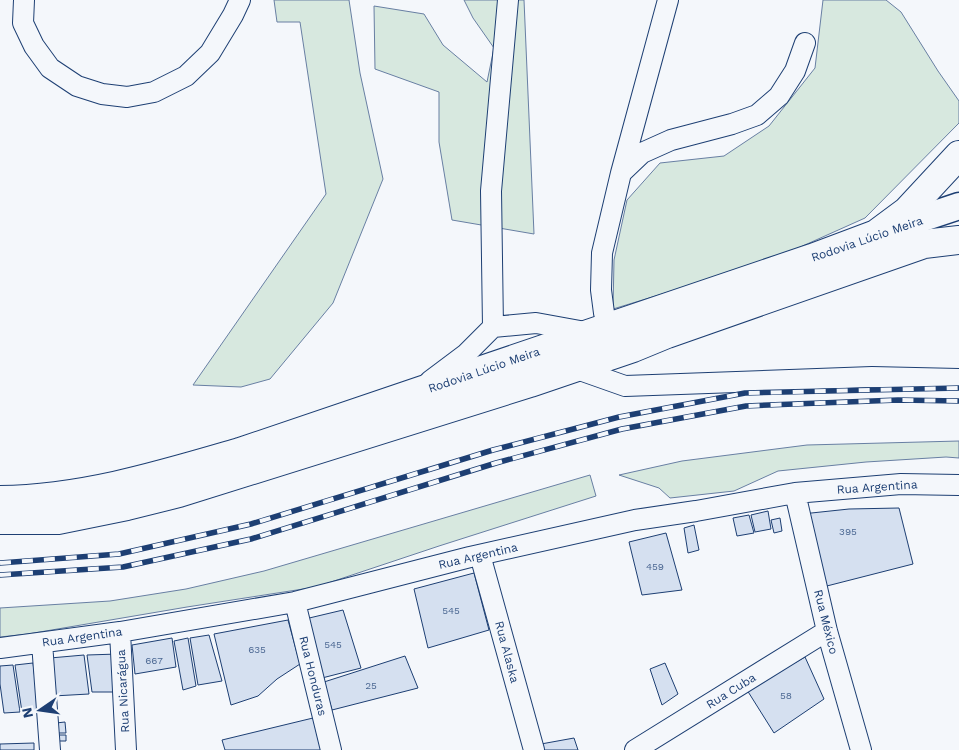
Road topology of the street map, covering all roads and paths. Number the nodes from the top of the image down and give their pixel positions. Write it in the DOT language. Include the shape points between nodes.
graph roads {
  1 [pos="24,0"];
  2 [pos="240,0"];
  3 [pos="508,0"];
  4 [pos="668,0"];
  5 [pos="805,43"];
  6 [pos="959,156"];
  7 [pos="621,173"];
  8 [pos="959,206"];
  9 [pos="959,231"];
  10 [pos="876,234"];
  11 [pos="959,240"];
  12 [pos="924,244"];
  13 [pos="493,327"];
  14 [pos="601,330"];
  15 [pos="574,368"];
  16 [pos="959,379"];
  17 [pos="404,397"];
  18 [pos="959,485"];
  19 [pos="795,493"];
  20 [pos="0,500"];
  21 [pos="0,520"];
  22 [pos="480,555"];
  23 [pos="295,602"];
  24 [pos="827,631"];
  25 [pos="120,632"];
  26 [pos="42,643"];
  27 [pos="0,648"];
  28 [pos="50,750"];
  29 [pos="126,750"];
  30 [pos="331,750"];
  31 [pos="534,750"];
  32 [pos="635,750"];
  33 [pos="861,750"];
  1 -- 2 [label="street" via="23,23 50,68 78,86 102,94 127,97 154,92 186,76 210,53"];
  3 -- 13 [label="street" via="492,191"];
  4 -- 7 [label="street"];
  5 -- 7 [label="street" via="795,71 779,96 757,115 671,140 642,153"];
  6 -- 10 [label="highway" via="907,211"];
  7 -- 14 [label="street" via="602,253 604,313"];
  8 -- 10 [label="main road, Rodovia Lúcio Meira"];
  9 -- 12 [label="main road, Rodovia Lúcio Meira"];
  10 -- 14 [label="highway, Rodovia Lúcio Meira"];
  11 -- 12 [label="highway"];
  12 -- 15 [label="highway, Rodovia Lúcio Meira"];
  13 -- 14 [label="street" via="536,323"];
  13 -- 17 [label="street" via="460,359"];
  14 -- 17 [label="highway, Rodovia Lúcio Meira"];
  15 -- 16 [label="street" via="625,386 872,378"];
  15 -- 21 [label="highway, Rodovia Lúcio Meira" via="179,493 58,520"];
  17 -- 20 [label="highway, Rodovia Lúcio Meira" via="162,475 63,496"];
  18 -- 19 [label="street, Rua Argentina" via="900,484"];
  19 -- 22 [label="street, Rua Argentina" via="635,520"];
  19 -- 24 [label="street, Rua México"];
  22 -- 23 [label="street, Rua Argentina"];
  22 -- 31 [label="street, Rua Alaska"];
  23 -- 25 [label="street, Rua Argentina"];
  23 -- 30 [label="street, Rua Honduras"];
  24 -- 32 [label="street, Rua Cuba"];
  24 -- 33 [label="street, Rua México"];
  25 -- 26 [label="street, Rua Argentina"];
  25 -- 29 [label="street, Rua Nicarágua"];
  26 -- 27 [label="street, Rua Argentina"];
  26 -- 28 [label="street"];
}
